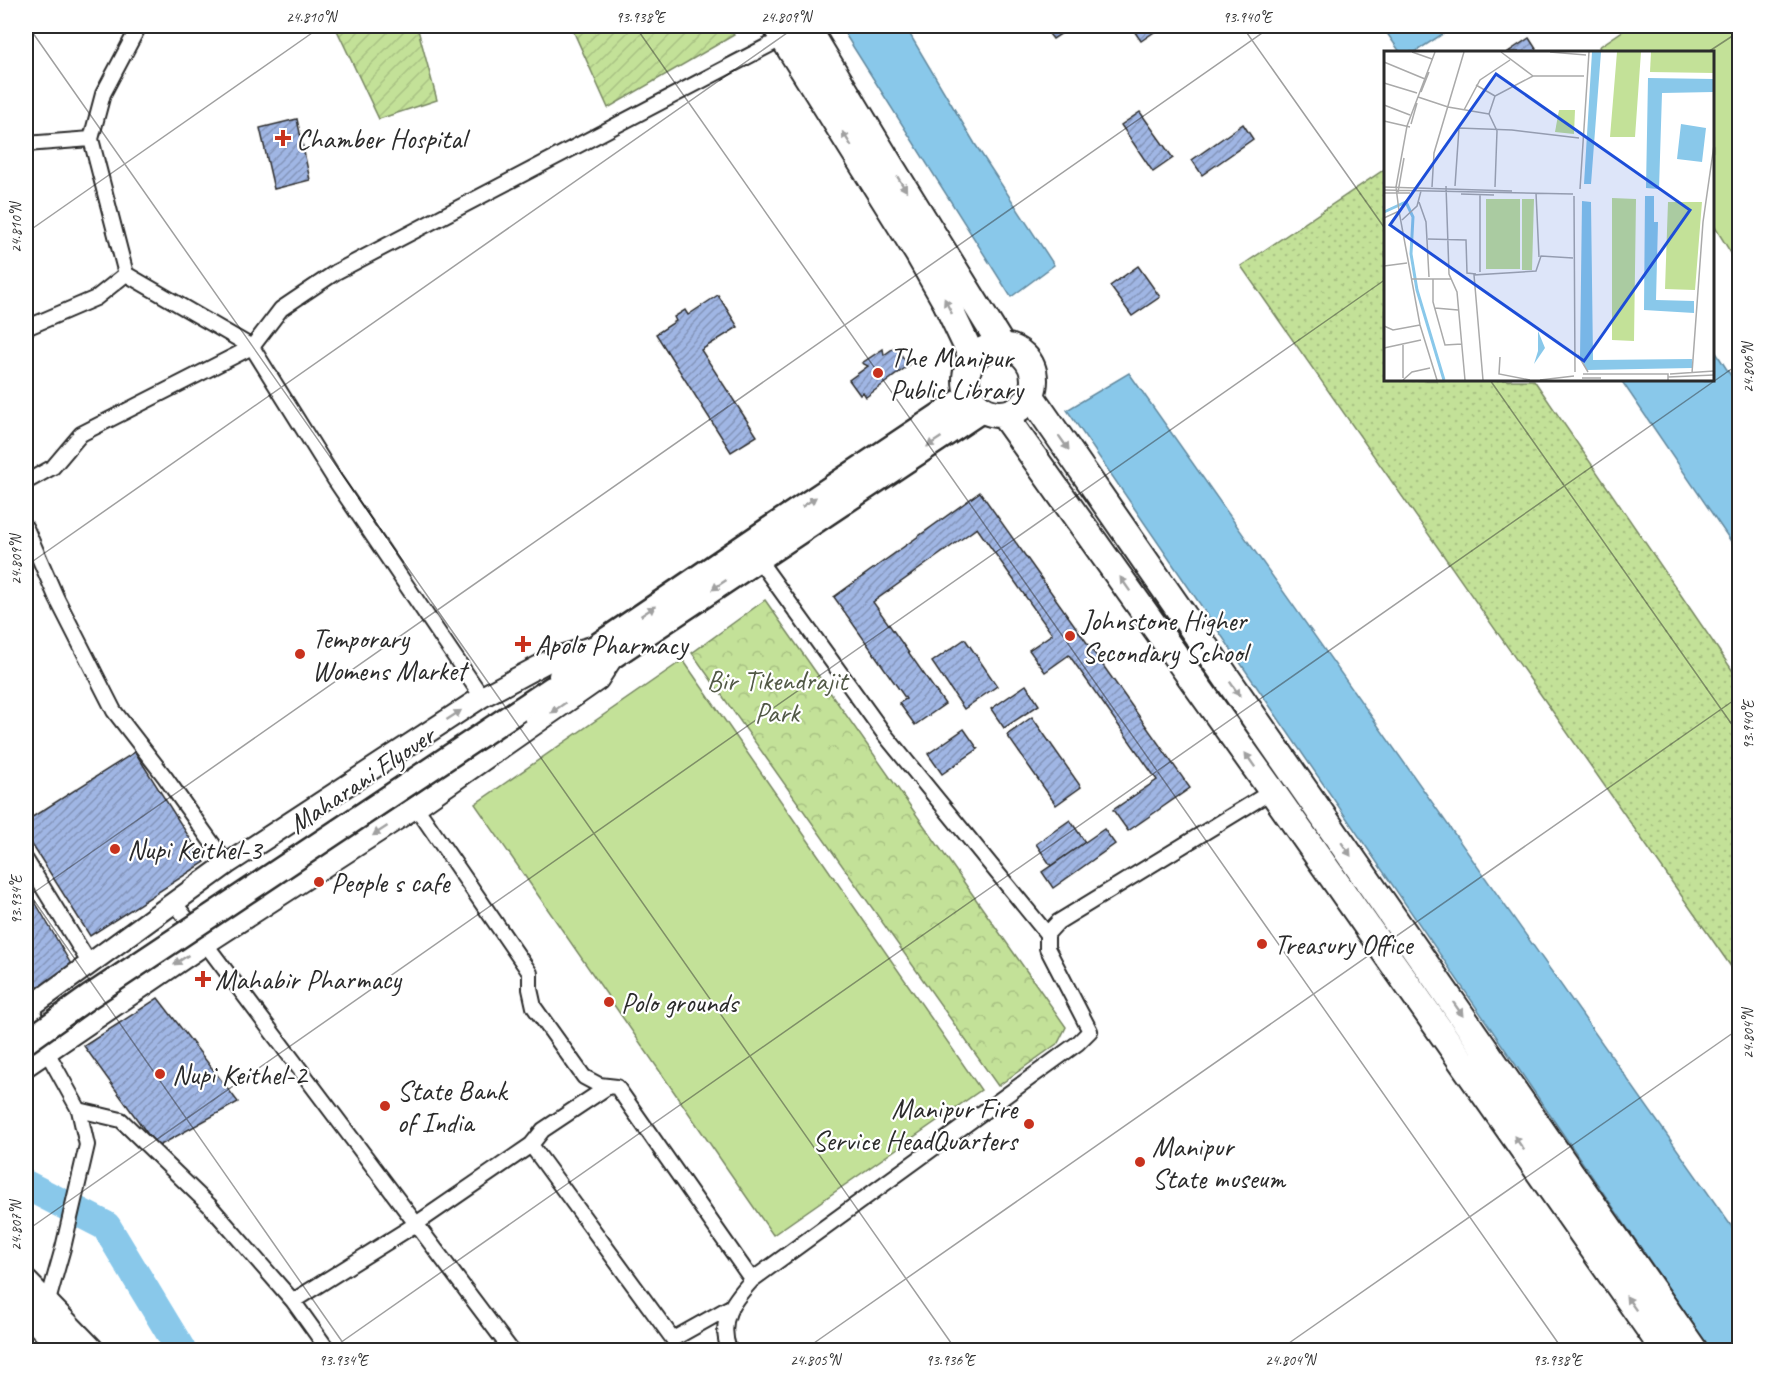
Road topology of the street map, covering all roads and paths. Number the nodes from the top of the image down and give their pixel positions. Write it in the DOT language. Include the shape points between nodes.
graph roads {
  1 [pos="139,26"];
  2 [pos="807,26"];
  3 [pos="779,32"];
  4 [pos="91,139"];
  5 [pos="26,144"];
  6 [pos="126,274"];
  7 [pos="26,328"];
  8 [pos="1002,346"];
  9 [pos="252,347"];
  10 [pos="973,359"];
  11 [pos="1030,395"];
  12 [pos="985,406"];
  13 [pos="26,482"];
  14 [pos="851,485"];
  15 [pos="26,528"];
  16 [pos="758,559"];
  17 [pos="607,650"];
  18 [pos="482,697"];
  19 [pos="1272,790"];
  20 [pos="416,807"];
  21 [pos="26,860"];
  22 [pos="227,864"];
  23 [pos="174,902"];
  24 [pos="1047,934"];
  25 [pos="205,944"];
  26 [pos="90,964"];
  27 [pos="28,1008"];
  28 [pos="26,1042"];
  29 [pos="47,1052"];
  30 [pos="26,1066"];
  31 [pos="609,1086"];
  32 [pos="79,1110"];
  33 [pos="531,1145"];
  34 [pos="416,1224"];
  35 [pos="752,1280"];
  36 [pos="26,1284"];
  37 [pos="293,1301"];
  38 [pos="732,1306"];
  39 [pos="38,1313"];
  40 [pos="67,1350"];
  41 [pos="90,1350"];
  42 [pos="328,1350"];
  43 [pos="511,1350"];
  44 [pos="729,1350"];
  45 [pos="1664,1350"];
  46 [pos="1694,1350"];
  1 -- 4 [label="street" via="102,94"];
  2 -- 8 [label="highway, one-way"];
  3 -- 9 [label="street" via="336,272 281,309"];
  10 -- 3 [label="highway, one-way" via="918,253"];
  4 -- 5 [label="street"];
  4 -- 6 [label="street"];
  6 -- 7 [label="street" via="96,298"];
  6 -- 9 [label="street"];
  8 -- 10 [label="highway" via="991,347"];
  8 -- 11 [label="highway" via="1022,354 1029,362 1034,384"];
  9 -- 13 [label="street" via="81,434 53,467"];
  9 -- 18 [label="street" via="335,480"];
  10 -- 12 [label="highway" via="966,386"];
  11 -- 12 [label="highway" via="1014,411"];
  11 -- 46 [label="highway, one-way"];
  12 -- 14 [label="main road"];
  19 -- 12 [label="highway, one-way"];
  14 -- 16 [label="main road"];
  17 -- 14 [label="main road, one-way"];
  15 -- 22 [label="street" via="114,711"];
  16 -- 17 [label="main road, one-way"];
  16 -- 24 [label="street" via="885,735"];
  17 -- 18 [label="street" via="556,657"];
  17 -- 20 [label="street, one-way" via="598,680"];
  17 -- 28 [label="main road, Maharani Flyover, bridge"];
  22 -- 18 [label="street, one-way"];
  19 -- 24 [label="street" via="1058,922"];
  45 -- 19 [label="highway, one-way"];
  20 -- 25 [label="street, one-way"];
  20 -- 31 [label="street" via="530,973 534,1007 584,1077"];
  21 -- 26 [label="street"];
  22 -- 23 [label="street"];
  23 -- 25 [label="street"];
  23 -- 26 [label="street"];
  24 -- 35 [label="street" via="1047,948 1090,1031"];
  25 -- 29 [label="street, one-way"];
  25 -- 34 [label="street"];
  26 -- 27 [label="street"];
  27 -- 29 [label="street"];
  29 -- 30 [label="street"];
  29 -- 32 [label="street"];
  31 -- 33 [label="street" via="543,1131"];
  31 -- 35 [label="street" via="616,1087"];
  32 -- 37 [label="street" via="121,1120 210,1206"];
  32 -- 39 [label="street" via="87,1145 63,1248"];
  33 -- 34 [label="street"];
  33 -- 38 [label="street" via="673,1339"];
  34 -- 37 [label="street"];
  34 -- 43 [label="street"];
  35 -- 38 [label="street"];
  36 -- 39 [label="highway"];
  37 -- 42 [label="street"];
  38 -- 44 [label="street" via="724,1323"];
  39 -- 40 [label="highway"];
  39 -- 41 [label="highway"];
}
